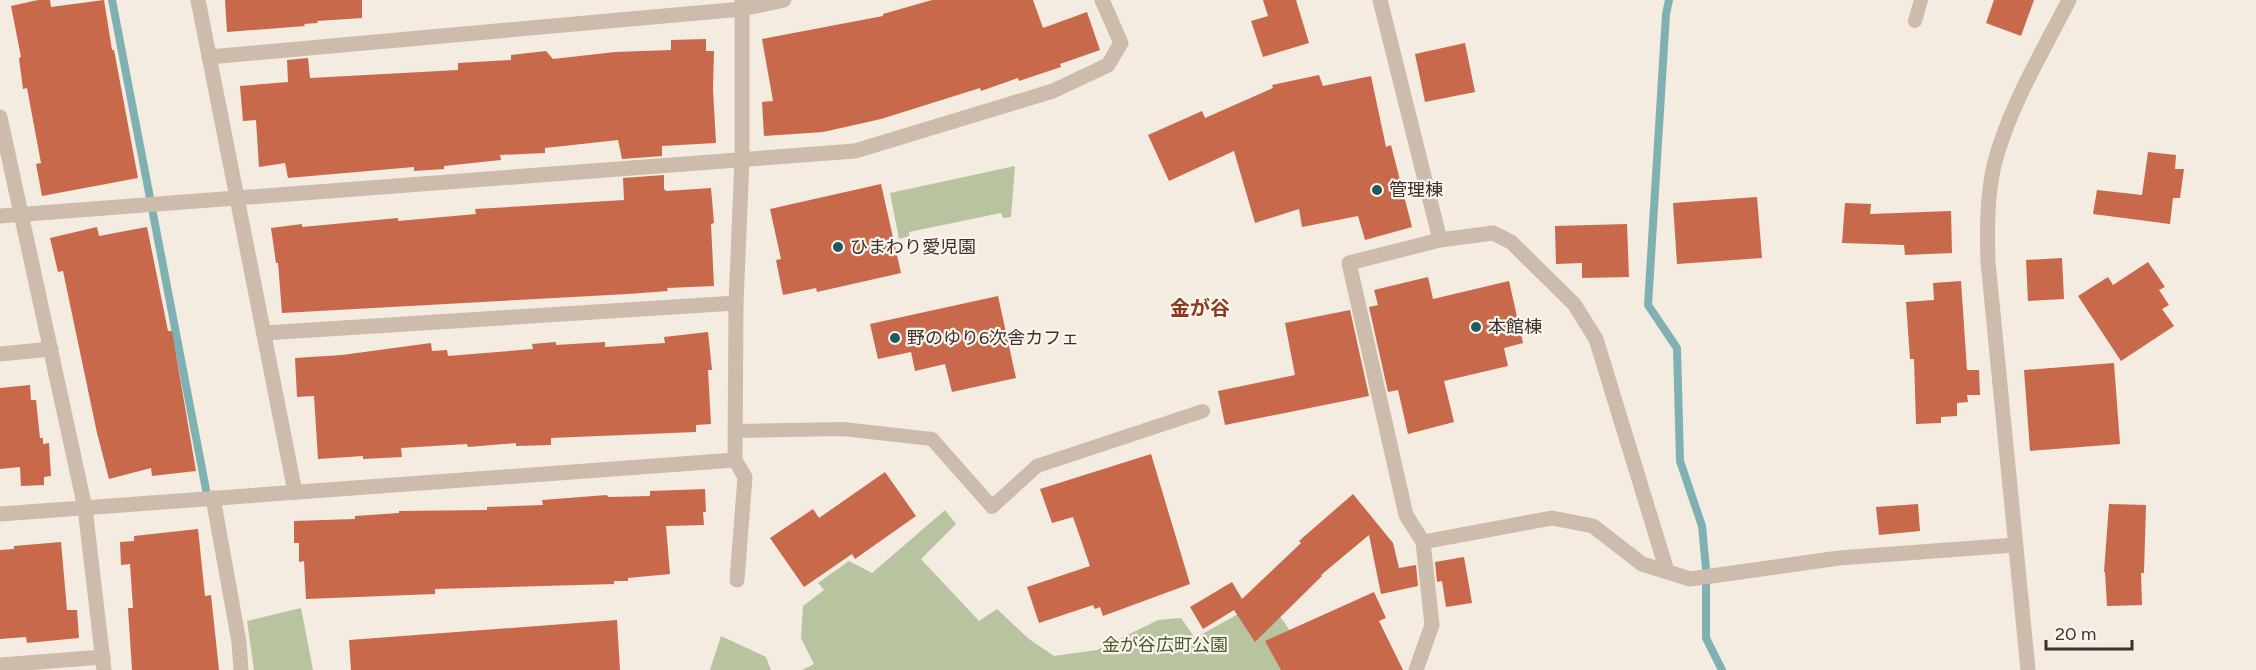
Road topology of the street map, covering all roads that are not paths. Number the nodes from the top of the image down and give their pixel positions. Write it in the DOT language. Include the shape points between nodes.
graph roads {
  1 [pos="198,0"];
  2 [pos="784,0"];
  3 [pos="1102,0"];
  4 [pos="1380,0"];
  5 [pos="1921,0"];
  6 [pos="2069,0"];
  7 [pos="742,4"];
  8 [pos="1915,21"];
  9 [pos="209,57"];
  10 [pos="0,117"];
  11 [pos="742,159"];
  12 [pos="237,198"];
  13 [pos="20,215"];
  14 [pos="0,216"];
  15 [pos="1440,240"];
  16 [pos="736,303"];
  17 [pos="264,333"];
  18 [pos="51,349"];
  19 [pos="0,354"];
  20 [pos="1203,411"];
  21 [pos="735,431"];
  22 [pos="735,460"];
  23 [pos="295,492"];
  24 [pos="213,498"];
  25 [pos="85,508"];
  26 [pos="0,514"];
  27 [pos="1423,542"];
  28 [pos="2015,545"];
  29 [pos="1667,571"];
  30 [pos="737,580"];
  31 [pos="104,663"];
  32 [pos="0,665"];
  33 [pos="241,670"];
  34 [pos="1416,670"];
  35 [pos="2028,670"];
  1 -- 9 [label="street"];
  2 -- 7 [label="street"];
  3 -- 11 [label="street" via="1121,44 1108,64 1053,91 855,151"];
  4 -- 15 [label="street"];
  5 -- 8 [label="lane"];
  6 -- 28 [label="street" via="2009,119 1994,165 1989,199 1988,262"];
  7 -- 9 [label="street"];
  7 -- 11 [label="street"];
  9 -- 12 [label="street"];
  10 -- 13 [label="street"];
  11 -- 12 [label="street"];
  11 -- 16 [label="street"];
  12 -- 13 [label="street"];
  12 -- 17 [label="street"];
  13 -- 14 [label="street"];
  13 -- 18 [label="street"];
  15 -- 27 [label="street" via="1349,263 1406,515"];
  15 -- 29 [label="street" via="1493,233 1511,242 1574,304 1596,339"];
  16 -- 17 [label="street"];
  16 -- 21 [label="street"];
  17 -- 23 [label="street"];
  18 -- 19 [label="street"];
  18 -- 25 [label="street"];
  20 -- 21 [label="lane" via="1037,466 992,507 932,439 843,429"];
  21 -- 22 [label="street"];
  22 -- 23 [label="street"];
  22 -- 30 [label="street" via="745,477"];
  23 -- 24 [label="street"];
  24 -- 25 [label="street"];
  24 -- 33 [label="street"];
  25 -- 26 [label="street"];
  25 -- 31 [label="street"];
  27 -- 29 [label="street" via="1552,518 1593,526 1642,564"];
  27 -- 34 [label="street" via="1432,625"];
  28 -- 29 [label="street" via="1839,558 1690,579"];
  28 -- 35 [label="street"];
  31 -- 32 [label="street"];
}
